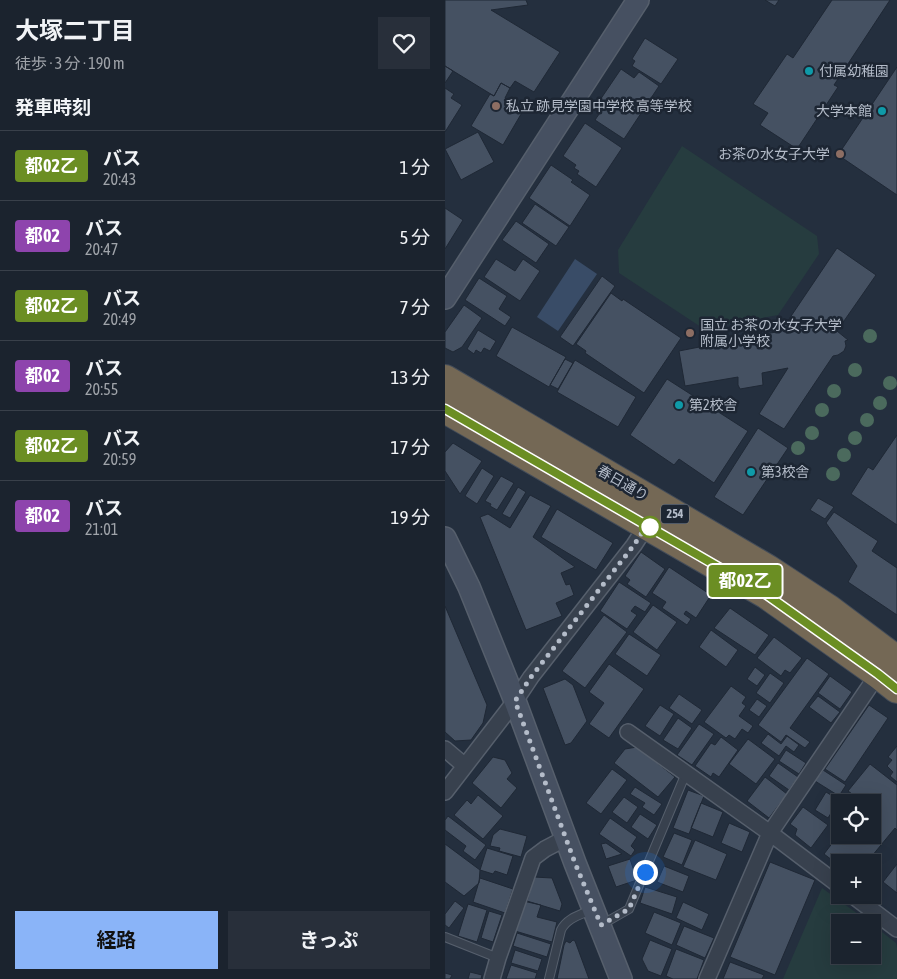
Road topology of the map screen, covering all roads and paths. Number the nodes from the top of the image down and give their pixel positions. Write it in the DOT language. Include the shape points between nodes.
graph roads {
  1 [pos="638,0"];
  2 [pos="445,298"];
  3 [pos="445,379"];
  4 [pos="445,409"];
  5 [pos="647,525"];
  6 [pos="445,538"];
  7 [pos="891,674"];
  8 [pos="515,701"];
  9 [pos="628,732"];
  10 [pos="445,749"];
  11 [pos="465,766"];
  12 [pos="686,773"];
  13 [pos="445,792"];
  14 [pos="769,833"];
  15 [pos="566,838"];
  16 [pos="831,879"];
  17 [pos="864,904"];
  18 [pos="597,917"];
  19 [pos="897,929"];
  20 [pos="445,937"];
  21 [pos="498,958"];
  22 [pos="492,979"];
  23 [pos="549,979"];
  24 [pos="621,979"];
  25 [pos="707,979"];
  1 -- 2 [label="street"];
  3 -- 7 [label="highway, 春日通り / 254" via="768,568 829,609"];
  4 -- 5 [label="highway, 春日通り / 254"];
  5 -- 7 [label="highway, 春日通り / 254" via="767,595"];
  5 -- 8 [label="street"];
  6 -- 8 [label="street" via="469,587"];
  7 -- 14 [label="street"];
  8 -- 11 [label="street"];
  8 -- 15 [label="street"];
  9 -- 12 [label="street"];
  10 -- 11 [label="street"];
  11 -- 13 [label="street"];
  12 -- 14 [label="street"];
  12 -- 18 [label="lane" via="629,909"];
  14 -- 16 [label="street"];
  14 -- 25 [label="street"];
  15 -- 18 [label="street"];
  15 -- 21 [label="street" via="533,858"];
  17 -- 19 [label="street"];
  18 -- 23 [label="lane" via="571,918 564,924"];
  18 -- 24 [label="street"];
  20 -- 21 [label="lane"];
  21 -- 22 [label="street"];
}
